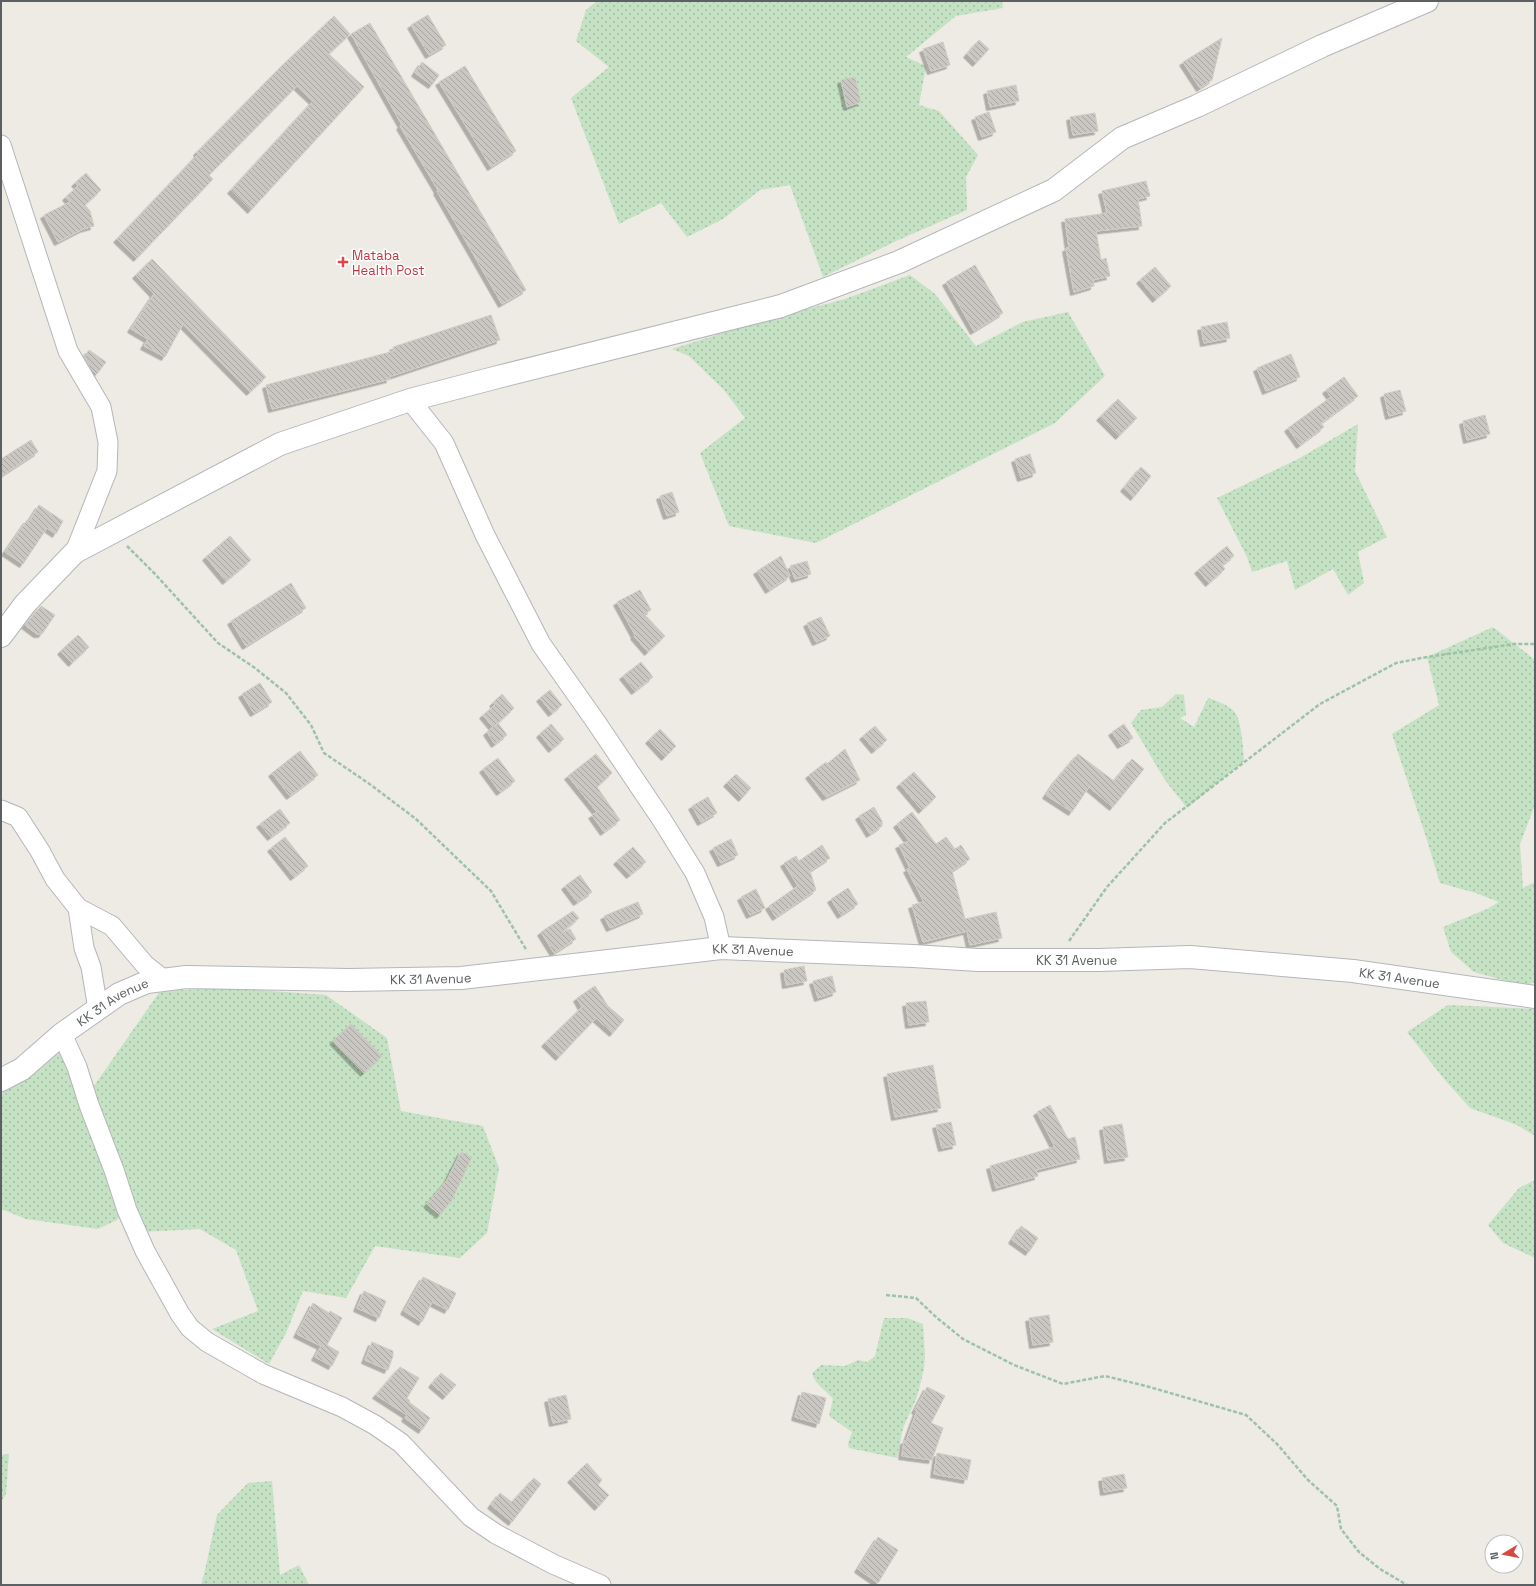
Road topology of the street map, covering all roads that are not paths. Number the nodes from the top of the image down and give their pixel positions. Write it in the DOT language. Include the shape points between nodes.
graph roads {
  1 [pos="1427,1"];
  2 [pos="1,145"];
  3 [pos="410,400"];
  4 [pos="75,552"];
  5 [pos="1,636"];
  6 [pos="1,810"];
  7 [pos="78,908"];
  8 [pos="721,948"];
  9 [pos="163,979"];
  10 [pos="1535,997"];
  11 [pos="98,1009"];
  12 [pos="62,1034"];
  13 [pos="1,1080"];
  14 [pos="601,1585"];
  1 -- 3 [label="main road" via="1122,138 1054,190 899,262 781,306"];
  2 -- 4 [label="street" via="68,351 100,407 108,442 107,471"];
  3 -- 4 [label="main road" via="280,444"];
  3 -- 8 [label="street" via="444,443 485,535 542,644 695,873 714,917"];
  4 -- 5 [label="main road" via="25,604"];
  6 -- 7 [label="street" via="18,817 55,879"];
  7 -- 9 [label="street" via="112,926 145,965"];
  7 -- 11 [label="street" via="84,948 92,967"];
  8 -- 9 [label="main road, KK 31 Avenue" via="460,978"];
  8 -- 10 [label="main road, KK 31 Avenue" via="978,960 1198,958 1354,971"];
  9 -- 11 [label="main road, KK 31 Avenue" via="147,982 119,994"];
  11 -- 12 [label="main road, KK 31 Avenue"];
  12 -- 13 [label="main road, KK 31 Avenue" via="22,1069"];
  12 -- 14 [label="street" via="77,1067 127,1210 145,1250 190,1328 207,1342 263,1374 342,1407 376,1425 400,1443 471,1517 496,1534 553,1564"];
}
